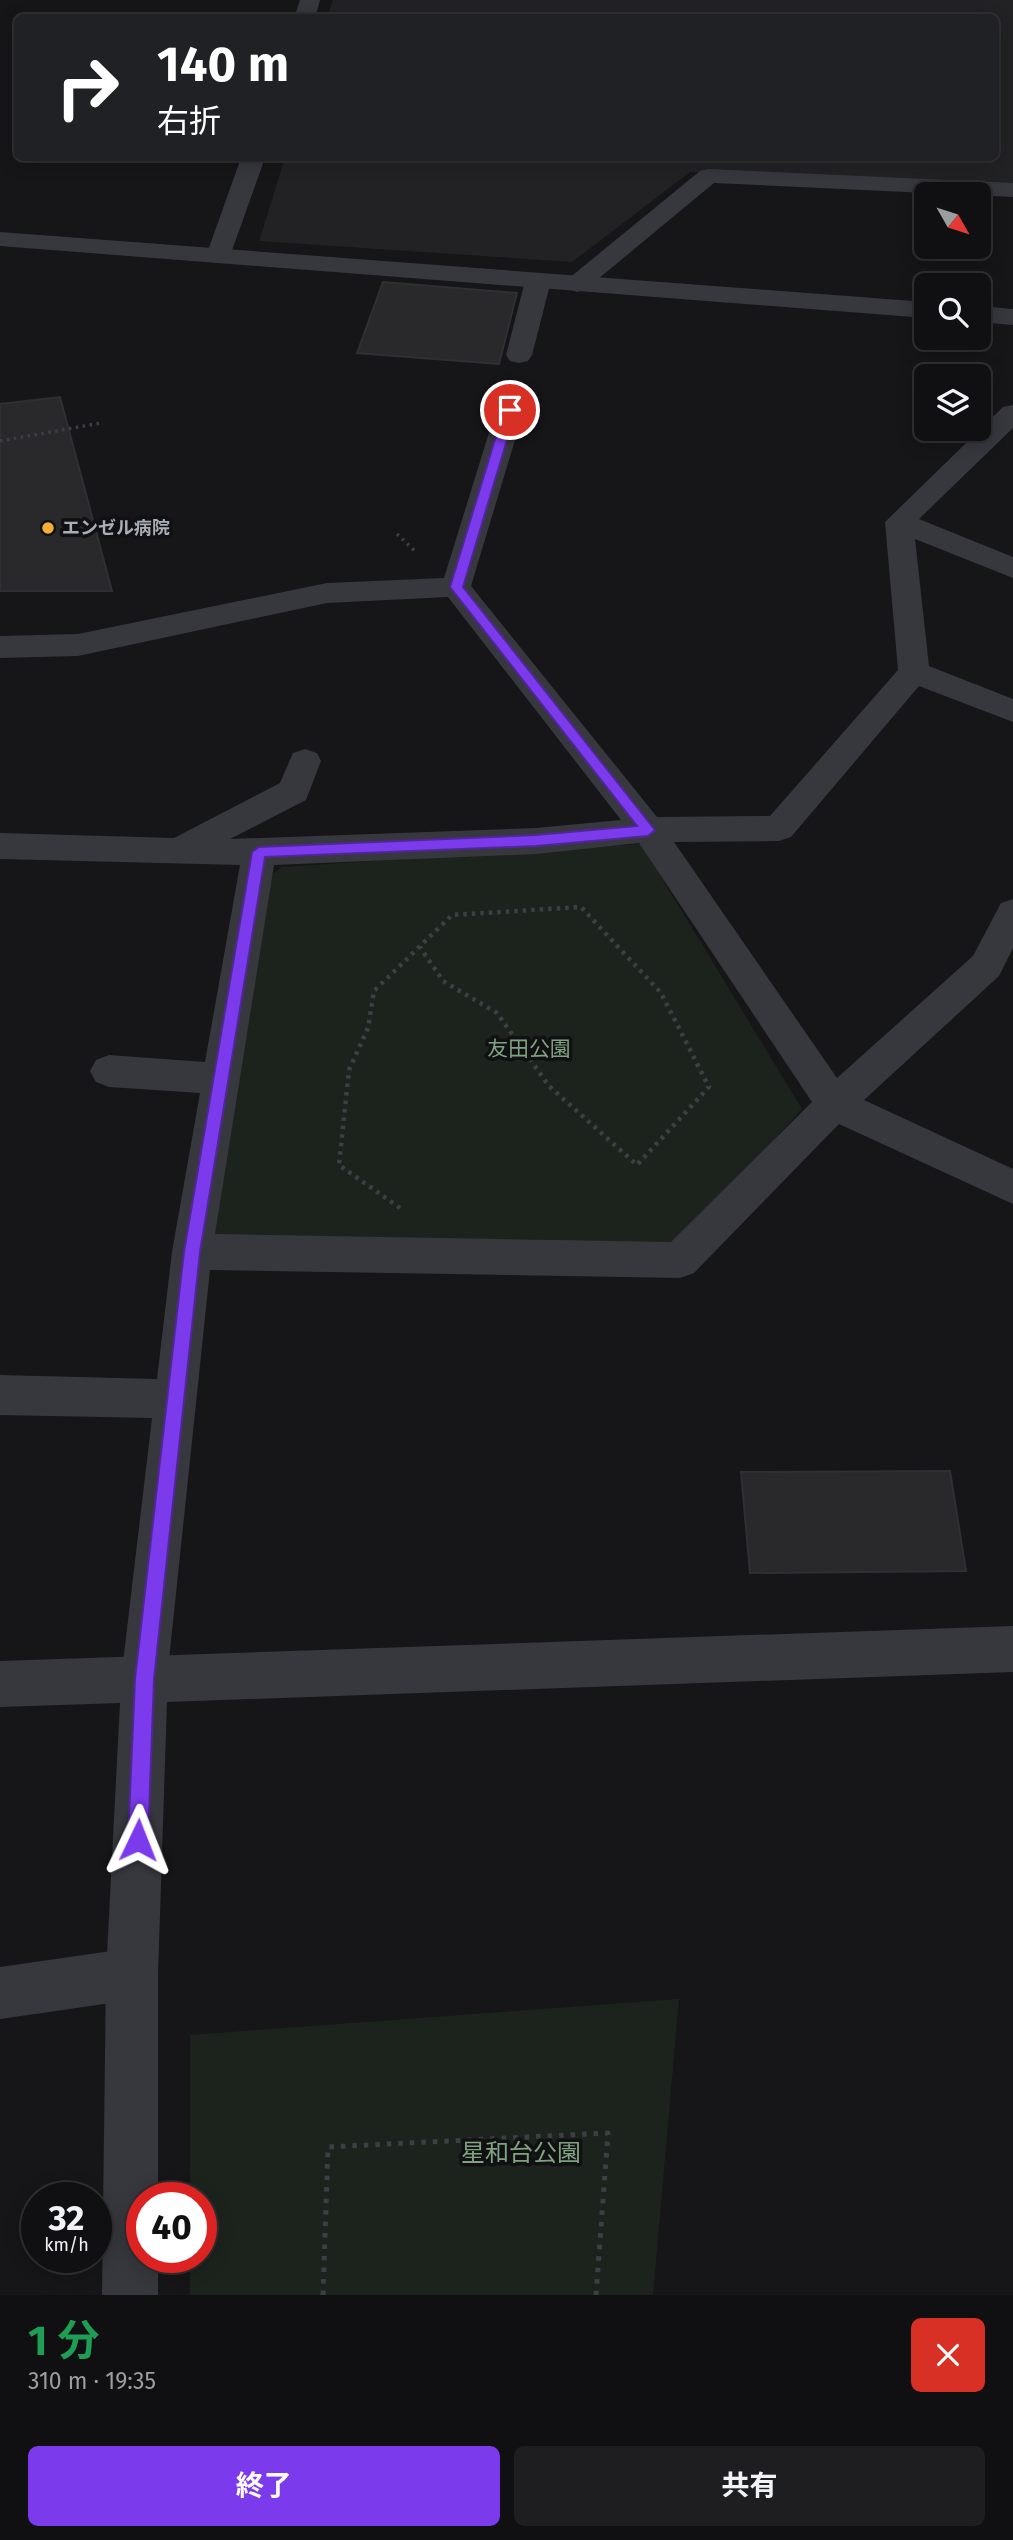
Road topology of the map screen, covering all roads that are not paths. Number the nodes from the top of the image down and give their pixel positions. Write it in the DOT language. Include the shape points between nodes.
graph roads {
  1 [pos="252,161"];
  2 [pos="1013,190"];
  3 [pos="0,239"];
  4 [pos="218,256"];
  5 [pos="538,281"];
  6 [pos="577,284"];
  7 [pos="914,309"];
  8 [pos="991,315"];
  9 [pos="1013,317"];
  10 [pos="519,355"];
  11 [pos="510,410"];
  12 [pos="1013,413"];
  13 [pos="1000,445"];
  14 [pos="899,522"];
  15 [pos="1013,568"];
  16 [pos="456,587"];
  17 [pos="0,647"];
  18 [pos="914,672"];
  19 [pos="1013,711"];
  20 [pos="305,761"];
  21 [pos="648,830"];
  22 [pos="0,846"];
  23 [pos="179,851"];
  24 [pos="259,852"];
  25 [pos="1013,913"];
  26 [pos="109,1071"];
  27 [pos="221,1079"];
  28 [pos="834,1104"];
  29 [pos="1013,1187"];
  30 [pos="192,1252"];
  31 [pos="0,1395"];
  32 [pos="175,1399"];
  33 [pos="1013,1649"];
  34 [pos="144,1679"];
  35 [pos="0,1684"];
  36 [pos="132,1974"];
  37 [pos="0,1993"];
  38 [pos="130,2295"];
  1 -- 4 [label="street"];
  2 -- 6 [label="street" via="708,176"];
  3 -- 4 [label="street"];
  4 -- 5 [label="street"];
  5 -- 6 [label="street"];
  5 -- 10 [label="street"];
  6 -- 7 [label="street"];
  8 -- 9 [label="street"];
  11 -- 16 [label="street"];
  12 -- 13 [label="street"];
  13 -- 14 [label="street"];
  14 -- 15 [label="street"];
  14 -- 18 [label="street"];
  16 -- 17 [label="street" via="327,593 78,645"];
  16 -- 21 [label="street"];
  18 -- 19 [label="street"];
  18 -- 21 [label="street" via="779,828"];
  20 -- 23 [label="street" via="294,791"];
  21 -- 24 [label="street" via="536,841"];
  21 -- 28 [label="street"];
  22 -- 23 [label="street"];
  23 -- 24 [label="street"];
  24 -- 27 [label="street"];
  25 -- 28 [label="street" via="986,965"];
  26 -- 27 [label="street"];
  27 -- 30 [label="street"];
  28 -- 29 [label="street"];
  28 -- 30 [label="street" via="680,1259"];
  30 -- 32 [label="street"];
  31 -- 32 [label="street"];
  32 -- 34 [label="street"];
  33 -- 34 [label="street"];
  34 -- 35 [label="street"];
  34 -- 36 [label="street"];
  36 -- 37 [label="street"];
  36 -- 38 [label="street"];
}
